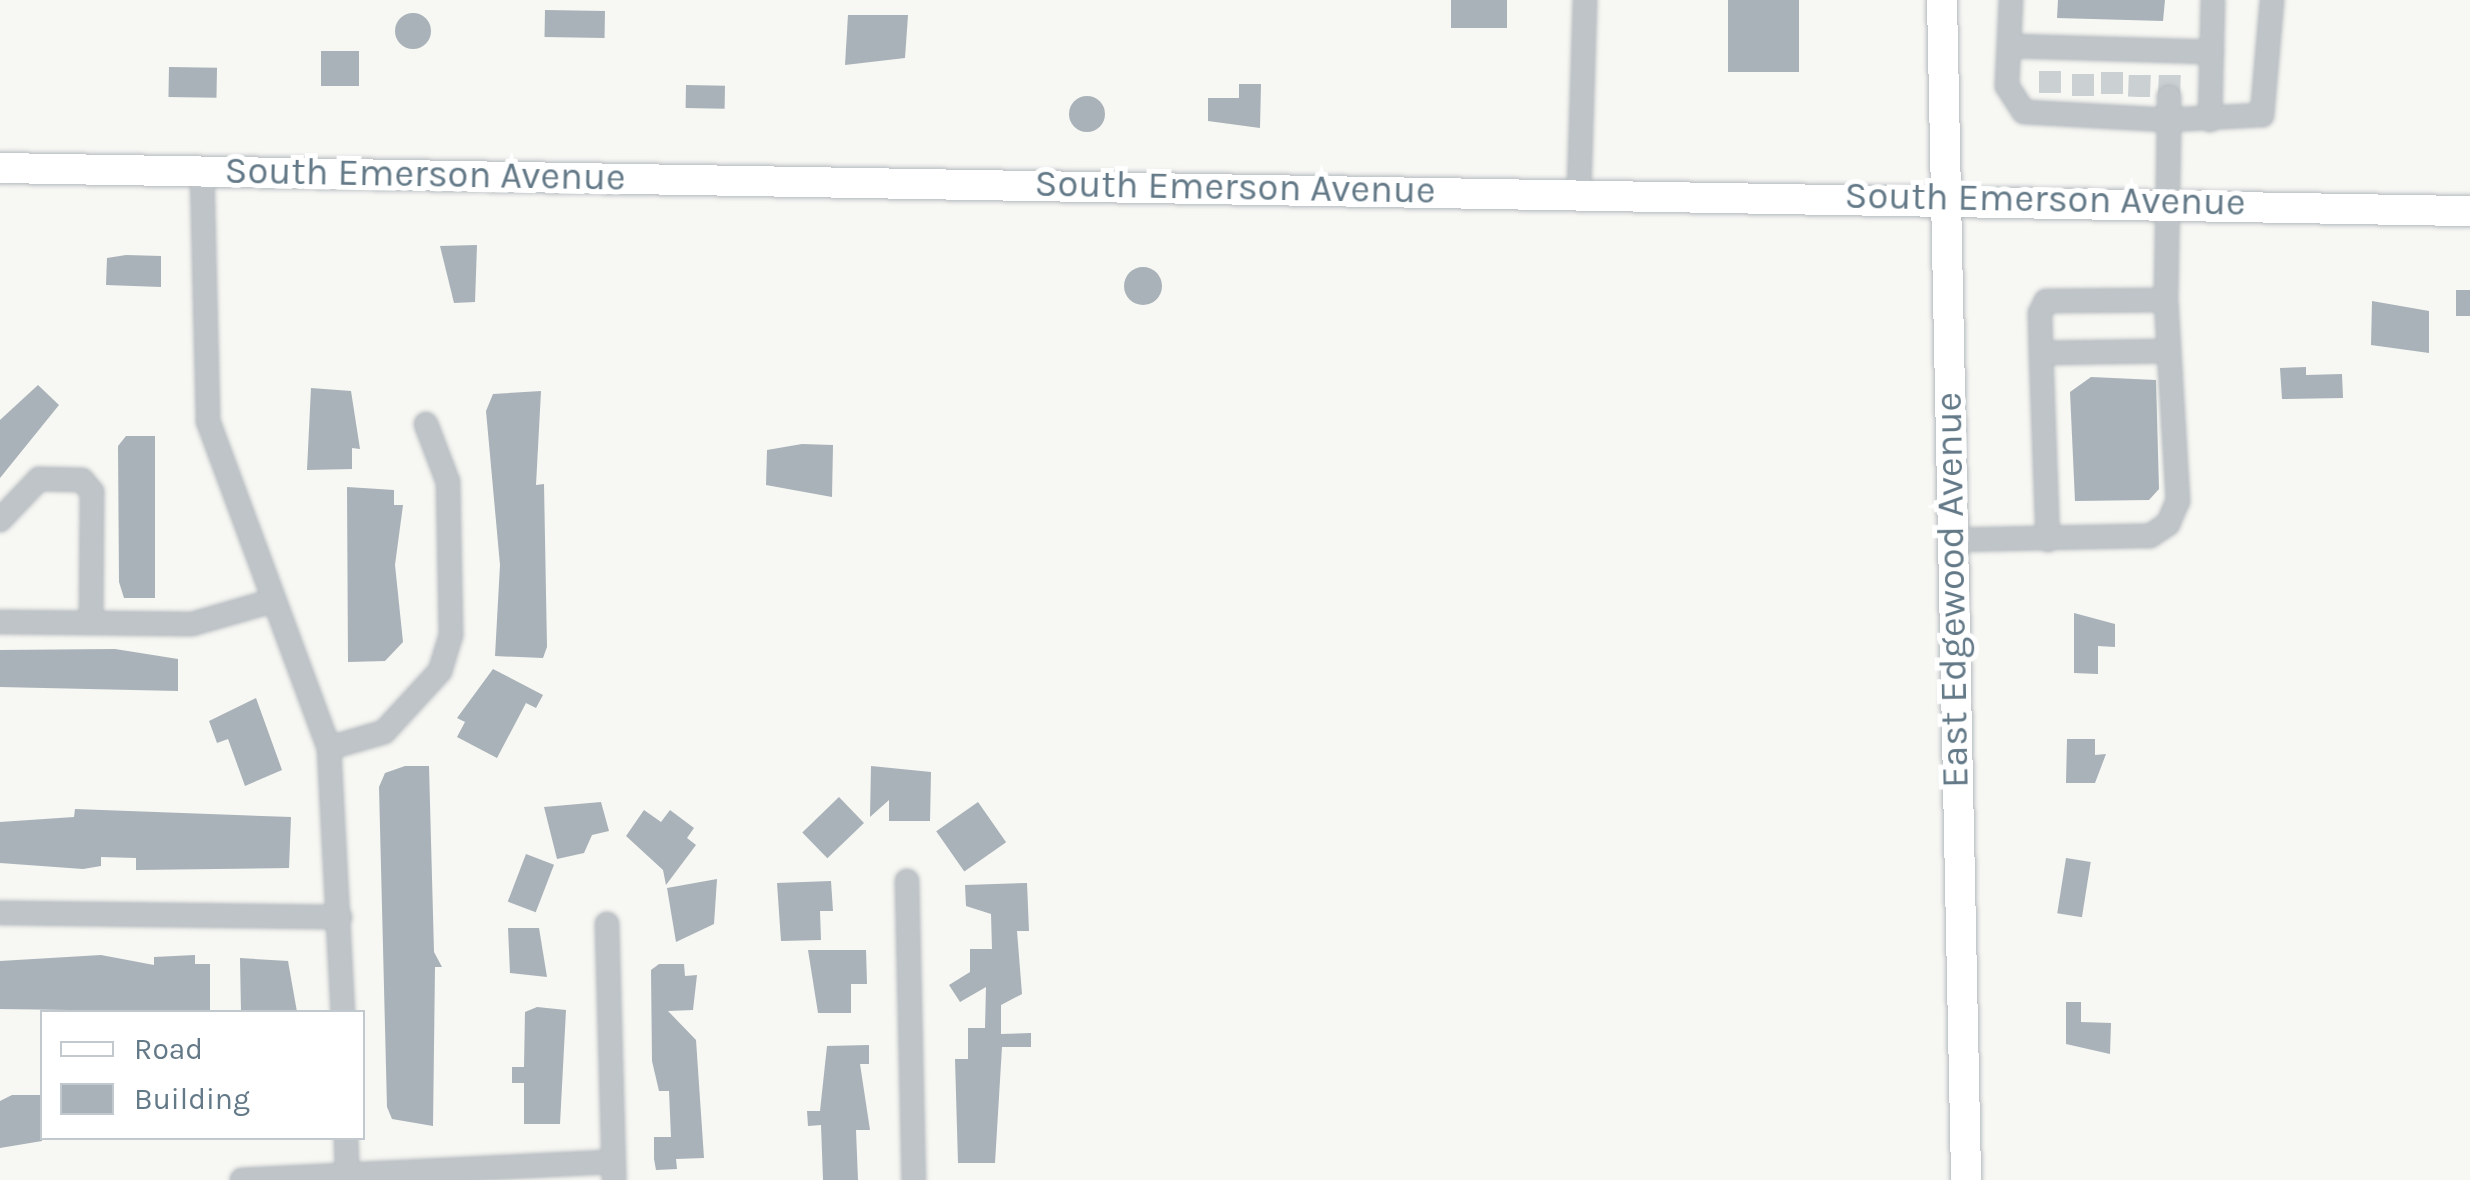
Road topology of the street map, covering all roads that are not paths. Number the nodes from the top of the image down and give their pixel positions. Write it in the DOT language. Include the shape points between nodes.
graph roads {
  1 [pos="1584,0"];
  2 [pos="1942,0"];
  3 [pos="2011,0"];
  4 [pos="2213,0"];
  5 [pos="2272,0"];
  6 [pos="2010,46"];
  7 [pos="2212,52"];
  8 [pos="2050,81"];
  9 [pos="2112,83"];
  10 [pos="2170,85"];
  11 [pos="2210,120"];
  12 [pos="0,168"];
  13 [pos="202,170"];
  14 [pos="1578,192"];
  15 [pos="1943,195"];
  16 [pos="2162,201"];
  17 [pos="2470,210"];
  18 [pos="2166,300"];
  19 [pos="2169,351"];
  20 [pos="2041,353"];
  21 [pos="426,424"];
  22 [pos="0,520"];
  23 [pos="1951,540"];
  24 [pos="2048,540"];
  25 [pos="272,601"];
  26 [pos="0,622"];
  27 [pos="91,623"];
  28 [pos="329,748"];
  29 [pos="907,881"];
  30 [pos="0,914"];
  31 [pos="340,917"];
  32 [pos="607,924"];
  33 [pos="343,1010"];
  34 [pos="346,1140"];
  35 [pos="613,1171"];
  36 [pos="347,1175"];
  37 [pos="242,1180"];
  38 [pos="914,1180"];
  39 [pos="1966,1180"];
  1 -- 14 [label="street"];
  2 -- 15 [label="main road, East Edgewood Avenue"];
  3 -- 6 [label="street"];
  4 -- 7 [label="street"];
  5 -- 11 [label="street" via="2262,115"];
  6 -- 8 [label="street"];
  6 -- 8 [label="street" via="2010,102"];
  7 -- 10 [label="street"];
  7 -- 11 [label="street"];
  8 -- 9 [label="street" via="2084,59"];
  8 -- 9 [label="street" via="2082,106"];
  9 -- 10 [label="street" via="2141,60"];
  9 -- 10 [label="street" via="2139,108"];
  10 -- 11 [label="street"];
  10 -- 16 [label="street"];
  12 -- 13 [label="main road, South Emerson Avenue"];
  13 -- 14 [label="main road, South Emerson Avenue"];
  13 -- 25 [label="street" via="208,420"];
  14 -- 15 [label="main road, South Emerson Avenue"];
  15 -- 16 [label="main road, South Emerson Avenue"];
  15 -- 23 [label="main road, East Edgewood Avenue"];
  16 -- 17 [label="main road, South Emerson Avenue"];
  16 -- 18 [label="street"];
  18 -- 19 [label="street"];
  18 -- 20 [label="street" via="2046,301"];
  19 -- 20 [label="street"];
  19 -- 24 [label="street" via="2178,501 2168,524 2150,536"];
  20 -- 24 [label="street"];
  21 -- 28 [label="street" via="448,482 451,635 440,671 384,732"];
  22 -- 27 [label="street" via="39,479 82,480 92,492"];
  23 -- 24 [label="street"];
  23 -- 39 [label="main road, East Edgewood Avenue"];
  25 -- 27 [label="street" via="192,624"];
  25 -- 28 [label="street"];
  26 -- 27 [label="street"];
  28 -- 31 [label="street"];
  29 -- 38 [label="street"];
  30 -- 31 [label="street"];
  31 -- 33 [label="street"];
  32 -- 35 [label="street"];
  34 -- 36 [label="street"];
  35 -- 36 [label="street"];
  36 -- 37 [label="street"];
}
